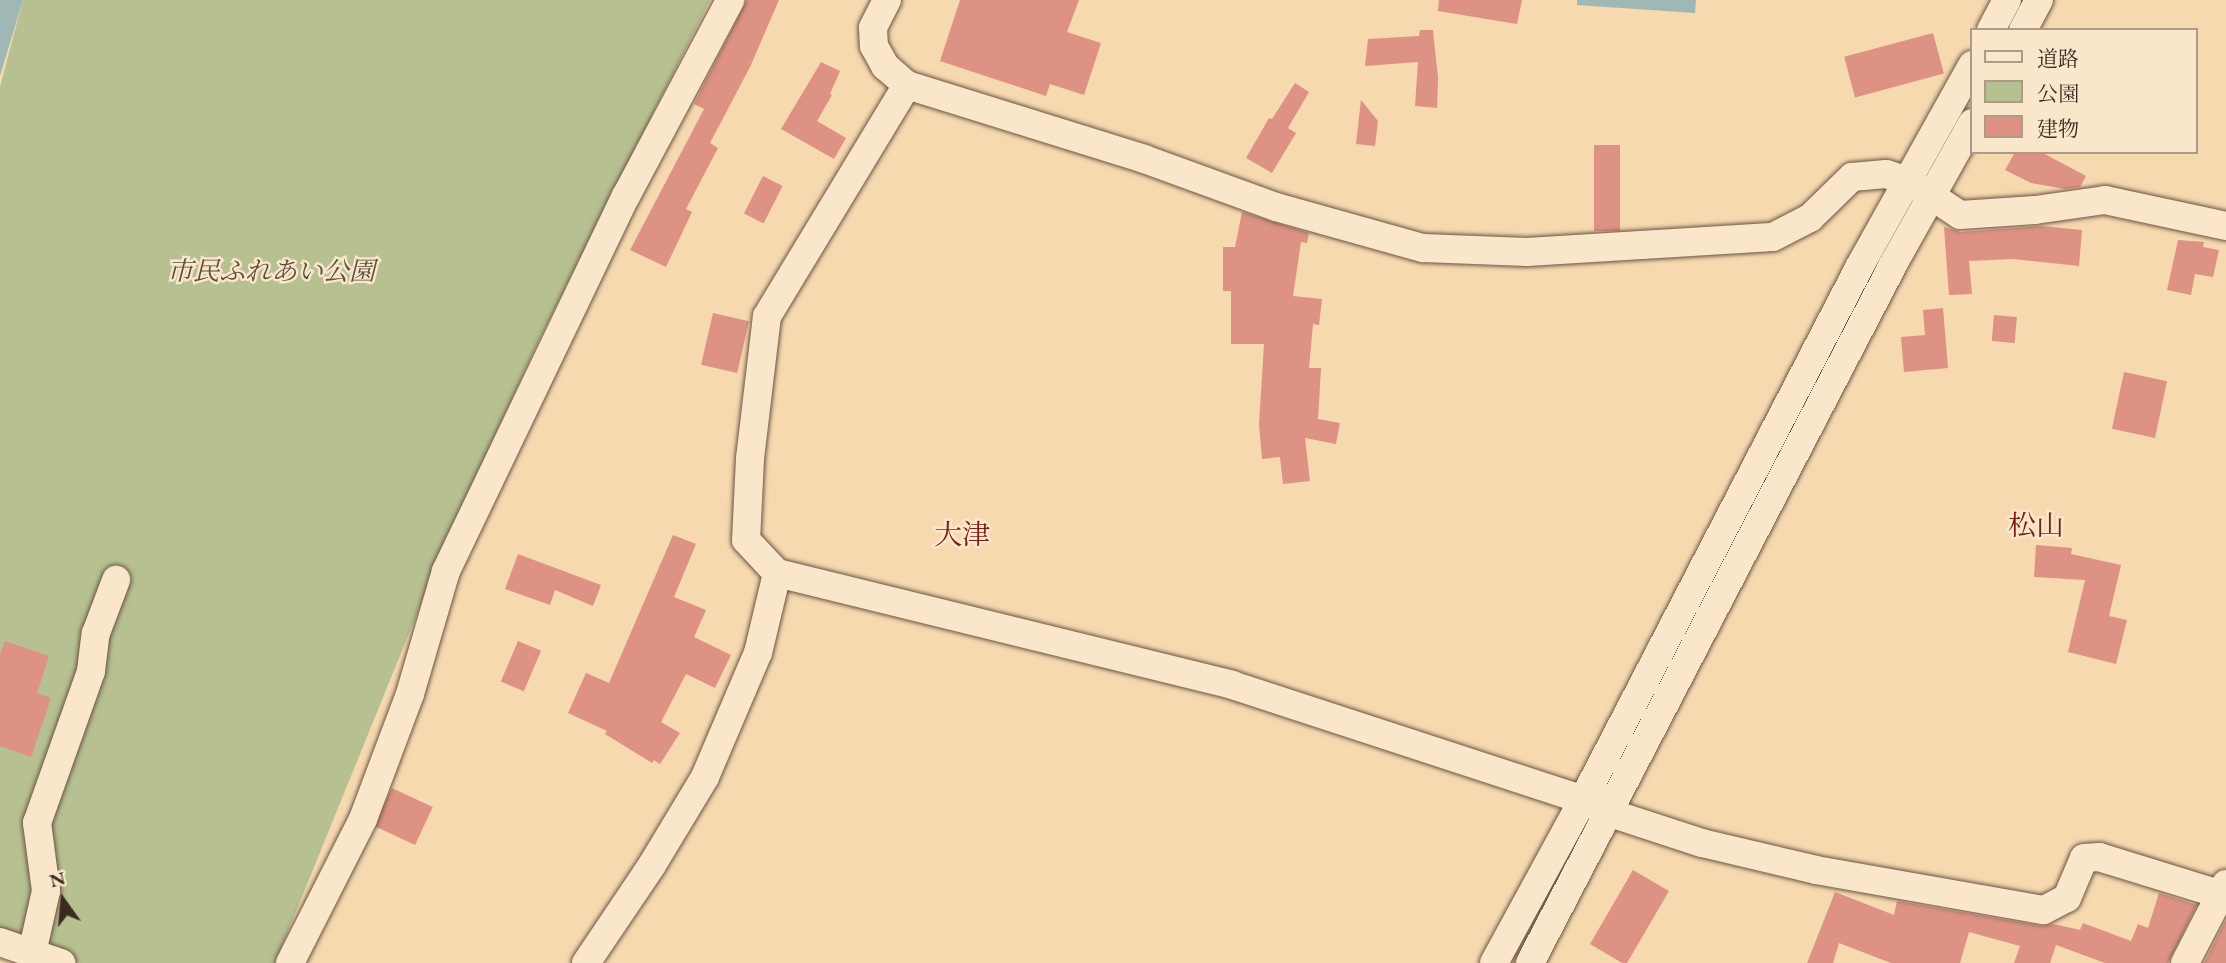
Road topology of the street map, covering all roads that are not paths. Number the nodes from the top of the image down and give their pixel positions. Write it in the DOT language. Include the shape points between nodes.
graph roads {
  1 [pos="730,0"];
  2 [pos="887,0"];
  3 [pos="2007,0"];
  4 [pos="2039,0"];
  5 [pos="1992,28"];
  6 [pos="2024,28"];
  7 [pos="1970,69"];
  8 [pos="907,85"];
  9 [pos="1970,128"];
  10 [pos="1909,181"];
  11 [pos="1931,199"];
  12 [pos="2226,226"];
  13 [pos="776,573"];
  14 [pos="116,580"];
  15 [pos="1583,800"];
  16 [pos="1610,813"];
  17 [pos="2223,889"];
  18 [pos="0,942"];
  19 [pos="32,953"];
  20 [pos="61,963"];
  21 [pos="290,963"];
  22 [pos="586,963"];
  23 [pos="1493,963"];
  24 [pos="1530,963"];
  25 [pos="2185,963"];
  1 -- 21 [label="street" via="620,208 446,572 410,694 363,819"];
  2 -- 8 [label="street" via="873,27 874,46 885,66"];
  3 -- 5 [label="street"];
  4 -- 6 [label="street"];
  7 -- 10 [label="street"];
  8 -- 10 [label="street" via="1144,159 1276,207 1423,248 1527,252 1773,237 1810,218 1852,177 1886,174"];
  8 -- 13 [label="street" via="767,317 750,459 746,540"];
  9 -- 11 [label="street"];
  10 -- 11 [label="street"];
  10 -- 15 [label="street" via="1861,264"];
  11 -- 12 [label="street" via="1959,215 2105,200"];
  11 -- 16 [label="street"];
  13 -- 15 [label="street" via="1232,685"];
  13 -- 22 [label="street" via="758,653 705,777"];
  14 -- 19 [label="street" via="96,633 91,671 37,823 46,891"];
  15 -- 16 [label="street"];
  15 -- 23 [label="street"];
  16 -- 17 [label="street" via="1702,843 1816,870 2044,910 2067,898 2084,858 2099,857"];
  16 -- 24 [label="street"];
  17 -- 25 [label="street"];
  18 -- 19 [label="street"];
  19 -- 20 [label="street"];
}
